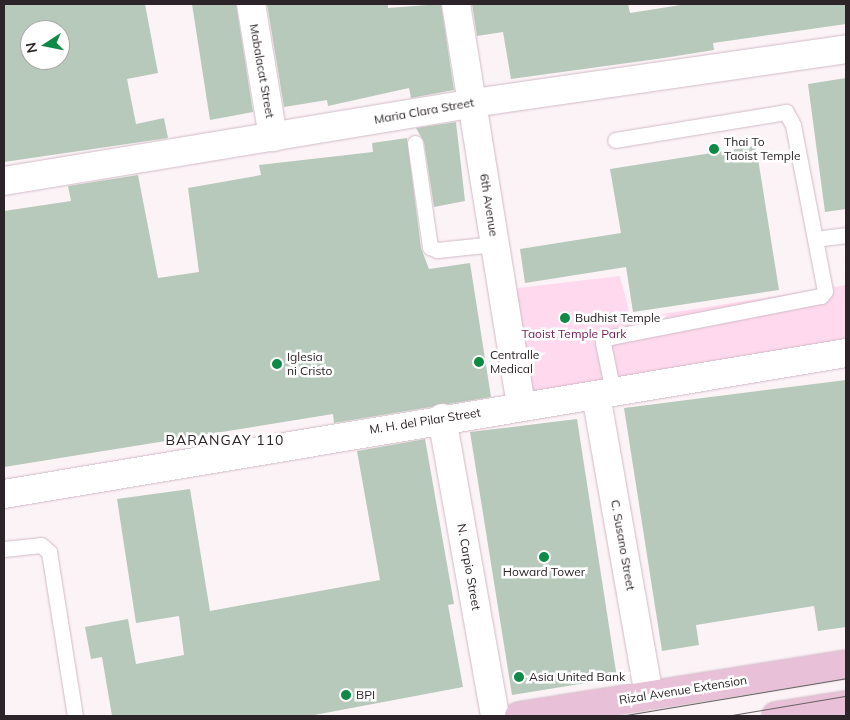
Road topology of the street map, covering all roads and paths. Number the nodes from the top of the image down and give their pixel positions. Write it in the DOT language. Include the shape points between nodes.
graph roads {
  1 [pos="251,4"];
  2 [pos="456,4"];
  3 [pos="846,49"];
  4 [pos="473,103"];
  5 [pos="273,137"];
  6 [pos="615,140"];
  7 [pos="415,143"];
  8 [pos="4,181"];
  9 [pos="846,235"];
  10 [pos="814,239"];
  11 [pos="495,244"];
  12 [pos="846,353"];
  13 [pos="604,393"];
  14 [pos="522,406"];
  15 [pos="442,418"];
  16 [pos="4,494"];
  17 [pos="4,549"];
  18 [pos="846,664"];
  19 [pos="649,695"];
  20 [pos="846,705"];
  21 [pos="76,716"];
  22 [pos="496,716"];
  23 [pos="519,716"];
  24 [pos="776,716"];
  1 -- 5 [label="street, Mabalacat Street"];
  2 -- 4 [label="street, 6th Avenue"];
  3 -- 4 [label="street, Maria Clara Street"];
  4 -- 5 [label="street, Maria Clara Street"];
  4 -- 11 [label="street, 6th Avenue"];
  5 -- 8 [label="street, Maria Clara Street"];
  6 -- 10 [label="lane" via="786,112 793,125"];
  7 -- 11 [label="lane" via="430,246 437,250"];
  9 -- 10 [label="lane"];
  10 -- 13 [label="lane" via="825,291 821,296 606,338"];
  11 -- 14 [label="street, 6th Avenue"];
  12 -- 13 [label="street, M. H. del Pilar Street"];
  13 -- 14 [label="street, M. H. del Pilar Street"];
  13 -- 19 [label="street, C. Susano Street"];
  14 -- 15 [label="street, M. H. del Pilar Street"];
  15 -- 16 [label="street, M. H. del Pilar Street"];
  15 -- 22 [label="street, N. Carpio Street"];
  17 -- 21 [label="lane" via="41,545 49,552"];
  18 -- 19 [label="main road, Rizal Avenue Extension"];
  19 -- 23 [label="main road, Rizal Avenue Extension"];
  20 -- 24 [label="main road"];
}
